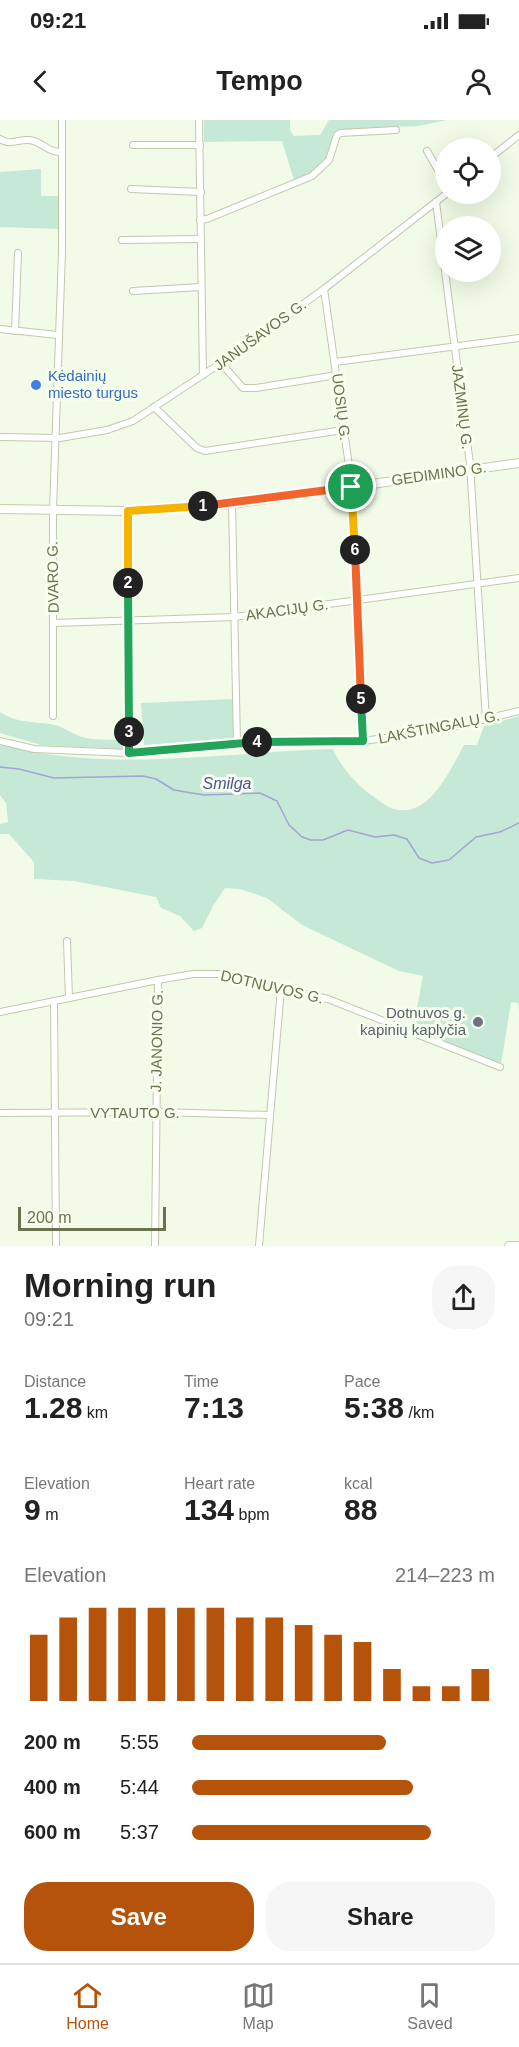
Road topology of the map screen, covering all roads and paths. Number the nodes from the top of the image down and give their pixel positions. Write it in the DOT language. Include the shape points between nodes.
graph roads {
  1 [pos="62,120"];
  2 [pos="199,120"];
  3 [pos="396,130"];
  4 [pos="519,135"];
  5 [pos="0,139"];
  6 [pos="133,145"];
  7 [pos="200,145"];
  8 [pos="501,149"];
  9 [pos="427,151"];
  10 [pos="61,152"];
  11 [pos="435,165"];
  12 [pos="132,189"];
  13 [pos="201,192"];
  14 [pos="435,203"];
  15 [pos="436,204"];
  16 [pos="200,220"];
  17 [pos="201,239"];
  18 [pos="122,240"];
  19 [pos="18,253"];
  20 [pos="201,287"];
  21 [pos="324,289"];
  22 [pos="133,291"];
  23 [pos="0,329"];
  24 [pos="15,331"];
  25 [pos="58,335"];
  26 [pos="519,338"];
  27 [pos="455,347"];
  28 [pos="335,362"];
  29 [pos="221,363"];
  30 [pos="203,375"];
  31 [pos="337,375"];
  32 [pos="154,407"];
  33 [pos="343,430"];
  34 [pos="0,437"];
  35 [pos="55,438"];
  36 [pos="519,463"];
  37 [pos="470,470"];
  38 [pos="351,487"];
  39 [pos="232,504"];
  40 [pos="0,509"];
  41 [pos="53,510"];
  42 [pos="128,511"];
  43 [pos="519,578"];
  44 [pos="477,584"];
  45 [pos="357,600"];
  46 [pos="234,617"];
  47 [pos="128,621"];
  48 [pos="54,623"];
  49 [pos="519,711"];
  50 [pos="53,716"];
  51 [pos="486,720"];
  52 [pos="0,741"];
  53 [pos="363,741"];
  54 [pos="237,743"];
  55 [pos="129,753"];
  56 [pos="67,940"];
  57 [pos="158,980"];
  58 [pos="281,988"];
  59 [pos="69,998"];
  60 [pos="54,1001"];
  61 [pos="0,1012"];
  62 [pos="500,1067"];
  63 [pos="156,1112"];
  64 [pos="0,1113"];
  65 [pos="56,1113"];
  66 [pos="270,1115"];
  67 [pos="56,1246"];
  68 [pos="155,1246"];
  69 [pos="259,1246"];
  70 [pos="509,1246"];
  71 [pos="519,1246"];
  1 -- 10 [label="street, DVARO G."];
  2 -- 7 [label="street"];
  3 -- 16 [label="street" via="340,133 328,160 312,176"];
  4 -- 8 [label="street"];
  5 -- 10 [label="street" via="9,143 33,141 50,151"];
  6 -- 7 [label="street"];
  7 -- 13 [label="street"];
  9 -- 11 [label="street"];
  10 -- 25 [label="street, DVARO G."];
  12 -- 13 [label="street"];
  13 -- 16 [label="street"];
  14 -- 21 [label="street, JANUŠAVOS G."];
  15 -- 27 [label="street, JAZMINŲ G."];
  16 -- 17 [label="street"];
  17 -- 18 [label="street"];
  17 -- 20 [label="street"];
  19 -- 24 [label="street"];
  20 -- 22 [label="street"];
  20 -- 30 [label="street"];
  21 -- 28 [label="street, UOSIŲ G."];
  21 -- 29 [label="street, JANUŠAVOS G."];
  23 -- 24 [label="street"];
  24 -- 25 [label="street"];
  25 -- 35 [label="street, DVARO G."];
  26 -- 27 [label="street"];
  27 -- 28 [label="street"];
  27 -- 37 [label="street, JAZMINŲ G."];
  28 -- 31 [label="street, UOSIŲ G."];
  29 -- 30 [label="street, JANUŠAVOS G."];
  29 -- 31 [label="street" via="243,388"];
  30 -- 32 [label="street, JANUŠAVOS G."];
  31 -- 33 [label="street, UOSIŲ G."];
  32 -- 33 [label="street" via="205,451"];
  32 -- 35 [label="street, JANUŠAVOS G." via="121,426"];
  33 -- 38 [label="street, UOSIŲ G."];
  34 -- 35 [label="street, JANUŠAVOS G."];
  35 -- 41 [label="street, DVARO G."];
  36 -- 37 [label="main road, GEDIMINO G."];
  37 -- 38 [label="main road, GEDIMINO G."];
  37 -- 44 [label="street, JAZMINŲ G."];
  38 -- 39 [label="main road, GEDIMINO G."];
  38 -- 45 [label="street, UOSIŲ G."];
  39 -- 42 [label="main road, GEDIMINO G."];
  39 -- 46 [label="street"];
  40 -- 41 [label="main road, GEDIMINO G."];
  41 -- 42 [label="main road, GEDIMINO G."];
  41 -- 48 [label="street, DVARO G."];
  42 -- 47 [label="street"];
  43 -- 44 [label="street, AKACIJŲ G."];
  44 -- 45 [label="street, AKACIJŲ G."];
  44 -- 51 [label="street, JAZMINŲ G."];
  45 -- 46 [label="street, AKACIJŲ G."];
  45 -- 53 [label="street, UOSIŲ G."];
  46 -- 47 [label="street, AKACIJŲ G."];
  46 -- 54 [label="street"];
  47 -- 48 [label="street, AKACIJŲ G."];
  47 -- 55 [label="street"];
  48 -- 50 [label="street, DVARO G."];
  49 -- 51 [label="street, LAKŠTINGALŲ G."];
  51 -- 53 [label="street, LAKŠTINGALŲ G."];
  52 -- 55 [label="street, LAKŠTINGALŲ G." via="34,748"];
  53 -- 54 [label="street, LAKŠTINGALŲ G."];
  54 -- 55 [label="street, LAKŠTINGALŲ G."];
  56 -- 59 [label="street"];
  57 -- 58 [label="street, DOTNUVOS G." via="209,973"];
  57 -- 59 [label="street, DOTNUVOS G."];
  57 -- 63 [label="street, J. JANONIO G."];
  58 -- 62 [label="street, DOTNUVOS G." via="328,999"];
  58 -- 66 [label="street"];
  59 -- 60 [label="street, DOTNUVOS G."];
  60 -- 61 [label="street, DOTNUVOS G."];
  60 -- 65 [label="street"];
  63 -- 65 [label="street, VYTAUTO G."];
  63 -- 66 [label="street, VYTAUTO G."];
  63 -- 68 [label="street, J. JANONIO G."];
  64 -- 65 [label="street, VYTAUTO G."];
  65 -- 67 [label="street"];
  66 -- 69 [label="street"];
  70 -- 71 [label="main road"];
}
